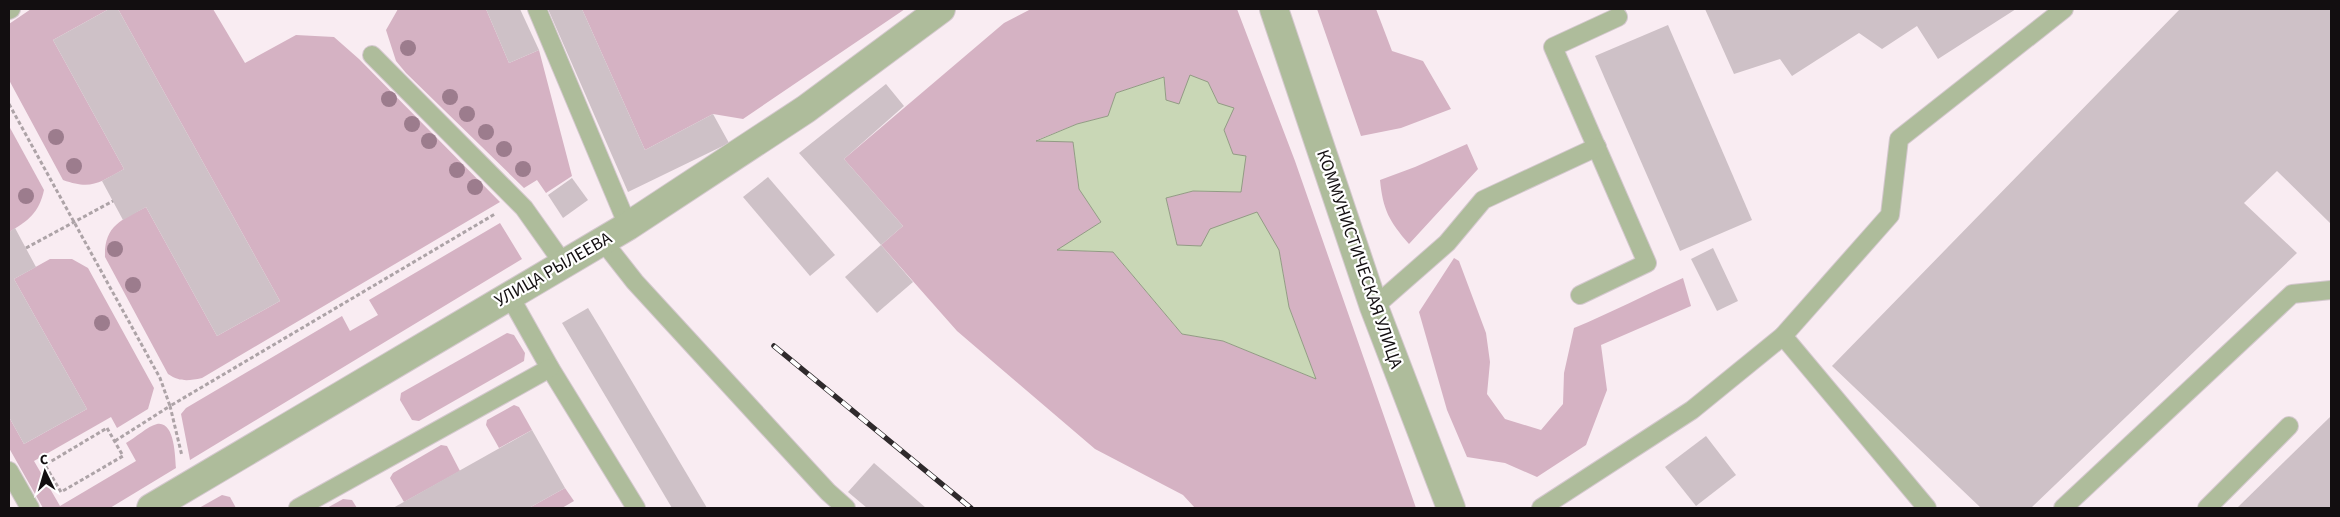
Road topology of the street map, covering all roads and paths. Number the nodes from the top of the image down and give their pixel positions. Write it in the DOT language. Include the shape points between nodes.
graph roads {
  1 [pos="536,9"];
  2 [pos="941,9"];
  3 [pos="1274,9"];
  4 [pos="2064,9"];
  5 [pos="1618,17"];
  6 [pos="372,54"];
  7 [pos="9,104"];
  8 [pos="1597,146"];
  9 [pos="113,201"];
  10 [pos="517,201"];
  11 [pos="73,222"];
  12 [pos="628,226"];
  13 [pos="602,240"];
  14 [pos="26,248"];
  15 [pos="563,263"];
  16 [pos="2331,290"];
  17 [pos="509,295"];
  18 [pos="1580,295"];
  19 [pos="1374,307"];
  20 [pos="1784,336"];
  21 [pos="550,368"];
  22 [pos="170,406"];
  23 [pos="2289,426"];
  24 [pos="115,442"];
  25 [pos="9,471"];
  26 [pos="188,487"];
  27 [pos="30,508"];
  28 [pos="152,508"];
  29 [pos="298,508"];
  30 [pos="636,508"];
  31 [pos="846,508"];
  32 [pos="1451,508"];
  33 [pos="1541,508"];
  34 [pos="1926,508"];
  35 [pos="2063,508"];
  36 [pos="2207,508"];
  1 -- 12 [label="lane"];
  2 -- 12 [label="street, УЛИЦА РЫЛЕЕВА" via="806,109"];
  3 -- 19 [label="street, КОММУНИСТИЧЕСКАЯ УЛИЦА"];
  4 -- 20 [label="lane" via="1899,139 1890,215"];
  5 -- 8 [label="lane" via="1553,47"];
  6 -- 10 [label="lane"];
  7 -- 11 [label="path"];
  8 -- 18 [label="lane" via="1648,263"];
  8 -- 19 [label="lane" via="1483,200 1446,243"];
  9 -- 11 [label="path"];
  10 -- 15 [label="lane"];
  10 -- 22 [label="path"];
  11 -- 14 [label="path"];
  11 -- 22 [label="path" via="160,378"];
  12 -- 13 [label="street, УЛИЦА РЫЛЕЕВА"];
  13 -- 15 [label="street, УЛИЦА РЫЛЕЕВА"];
  13 -- 31 [label="lane" via="635,282"];
  15 -- 17 [label="street, УЛИЦА РЫЛЕЕВА"];
  16 -- 35 [label="lane" via="2292,294"];
  17 -- 21 [label="lane"];
  17 -- 26 [label="street, УЛИЦА РЫЛЕЕВА"];
  19 -- 32 [label="street, КОММУНИСТИЧЕСКАЯ УЛИЦА"];
  20 -- 33 [label="lane" via="1692,410"];
  20 -- 34 [label="lane"];
  21 -- 29 [label="lane"];
  21 -- 30 [label="lane"];
  22 -- 24 [label="path"];
  22 -- 26 [label="path"];
  23 -- 36 [label="lane"];
  24 -- 24 [label="path" via="123,456 61,492 45,465 107,428"];
  25 -- 27 [label="lane"];
  26 -- 28 [label="street, УЛИЦА РЫЛЕЕВА"];
}
